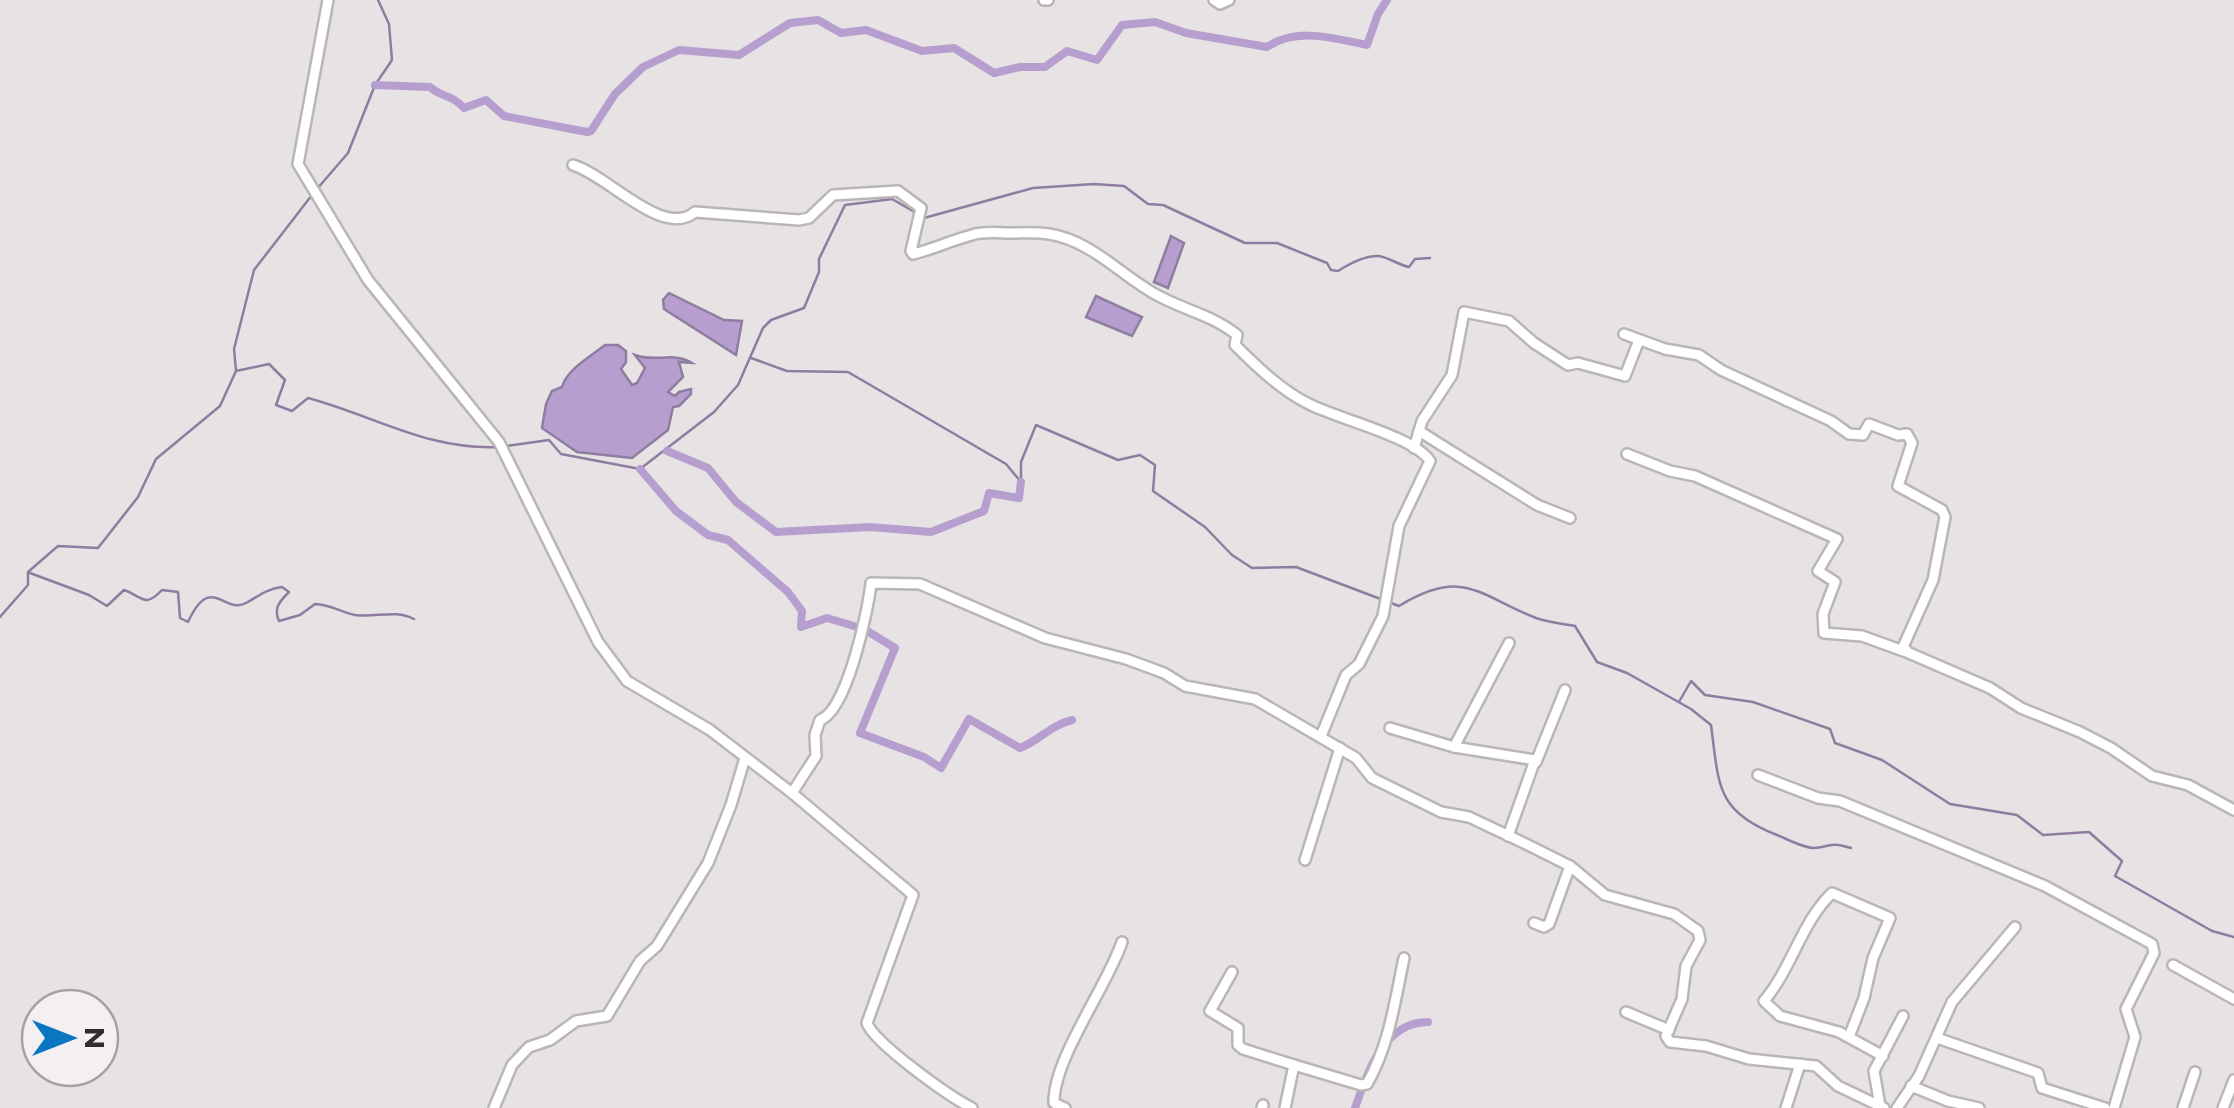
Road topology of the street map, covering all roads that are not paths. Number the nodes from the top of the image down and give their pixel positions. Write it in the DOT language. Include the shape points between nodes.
graph roads {
  1 [pos="328,0"];
  2 [pos="1214,0"];
  3 [pos="1229,0"];
  4 [pos="573,165"];
  5 [pos="1624,334"];
  6 [pos="1638,340"];
  7 [pos="1419,431"];
  8 [pos="1414,448"];
  9 [pos="1627,454"];
  10 [pos="1570,518"];
  11 [pos="1509,644"];
  12 [pos="1909,653"];
  13 [pos="1565,690"];
  14 [pos="1390,728"];
  15 [pos="1322,736"];
  16 [pos="1340,748"];
  17 [pos="1454,748"];
  18 [pos="745,758"];
  19 [pos="1536,763"];
  20 [pos="1758,776"];
  21 [pos="792,793"];
  22 [pos="2234,810"];
  23 [pos="1508,836"];
  24 [pos="1305,860"];
  25 [pos="1570,866"];
  26 [pos="1534,923"];
  27 [pos="2015,927"];
  28 [pos="1122,942"];
  29 [pos="1404,958"];
  30 [pos="2174,966"];
  31 [pos="1232,972"];
  32 [pos="2234,998"];
  33 [pos="1626,1012"];
  34 [pos="1903,1016"];
  35 [pos="1668,1030"];
  36 [pos="1849,1037"];
  37 [pos="1937,1038"];
  38 [pos="1882,1056"];
  39 [pos="1800,1064"];
  40 [pos="1294,1065"];
  41 [pos="2195,1072"];
  42 [pos="2234,1080"];
  43 [pos="1911,1086"];
  44 [pos="1882,1107"];
  45 [pos="494,1108"];
  46 [pos="972,1108"];
  47 [pos="1065,1108"];
  48 [pos="1285,1108"];
  49 [pos="1786,1108"];
  50 [pos="1897,1108"];
  51 [pos="1980,1108"];
  52 [pos="2105,1108"];
  53 [pos="2114,1108"];
  54 [pos="2184,1108"];
  55 [pos="2223,1108"];
  1 -- 18 [label="street" via="298,164 368,280 499,442 617,668"];
  2 -- 3 [label="street"];
  4 -- 8 [label="street" via="666,220 695,212 799,220 832,196 898,191 920,208 913,254 974,234 1061,237 1133,282 1208,315 1237,336 1235,344 1253,362 1308,404"];
  5 -- 6 [label="street"];
  6 -- 7 [label="street" via="1626,376 1568,364 1509,321 1464,312 1449,382"];
  6 -- 12 [label="street" via="1699,355 1849,434 1863,435 1869,424 1908,434 1912,443 1898,486 1945,517 1933,580 1903,647"];
  7 -- 8 [label="street"];
  7 -- 10 [label="street" via="1537,505"];
  8 -- 15 [label="street" via="1430,461 1399,526 1387,602 1359,664 1346,675"];
  9 -- 12 [label="street" via="1695,476 1836,539 1818,570 1835,582 1824,633 1862,636"];
  11 -- 17 [label="street"];
  12 -- 22 [label="street" via="2111,748 2152,776"];
  13 -- 19 [label="street"];
  14 -- 17 [label="street"];
  15 -- 16 [label="street"];
  15 -- 21 [label="street" via="1255,699 1185,686 1164,672 1046,638 920,584 871,583 864,629 836,705 820,720 816,756"];
  16 -- 23 [label="street" via="1372,778"];
  16 -- 24 [label="street"];
  17 -- 19 [label="street"];
  18 -- 21 [label="street"];
  18 -- 45 [label="street" via="708,863 658,946 640,961 607,1016 576,1020 529,1046 512,1065"];
  19 -- 23 [label="street"];
  20 -- 53 [label="street" via="1840,802 2045,886 2152,944 2154,953 2126,1009 2135,1038"];
  21 -- 46 [label="street" via="913,895 867,1023 898,1056"];
  23 -- 25 [label="street"];
  25 -- 26 [label="street" via="1549,924"];
  25 -- 35 [label="street" via="1605,895 1674,914 1698,931"];
  27 -- 37 [label="street" via="1952,1002"];
  28 -- 47 [label="street" via="1068,1054 1053,1099"];
  29 -- 40 [label="street" via="1378,1066 1367,1084"];
  30 -- 32 [label="street"];
  31 -- 40 [label="street" via="1212,1014 1238,1028 1243,1049"];
  33 -- 35 [label="street"];
  34 -- 38 [label="street"];
  35 -- 39 [label="street" via="1670,1042"];
  36 -- 36 [label="street" via="1780,1016 1764,1001 1832,892 1890,918"];
  36 -- 38 [label="street"];
  37 -- 43 [label="street"];
  37 -- 52 [label="street" via="2038,1073 2042,1088"];
  38 -- 44 [label="street" via="1874,1072"];
  39 -- 44 [label="street" via="1816,1066 1838,1086"];
  39 -- 49 [label="street"];
  40 -- 48 [label="street"];
  41 -- 54 [label="street"];
  42 -- 55 [label="street"];
  43 -- 50 [label="street"];
  43 -- 51 [label="street"];
}
